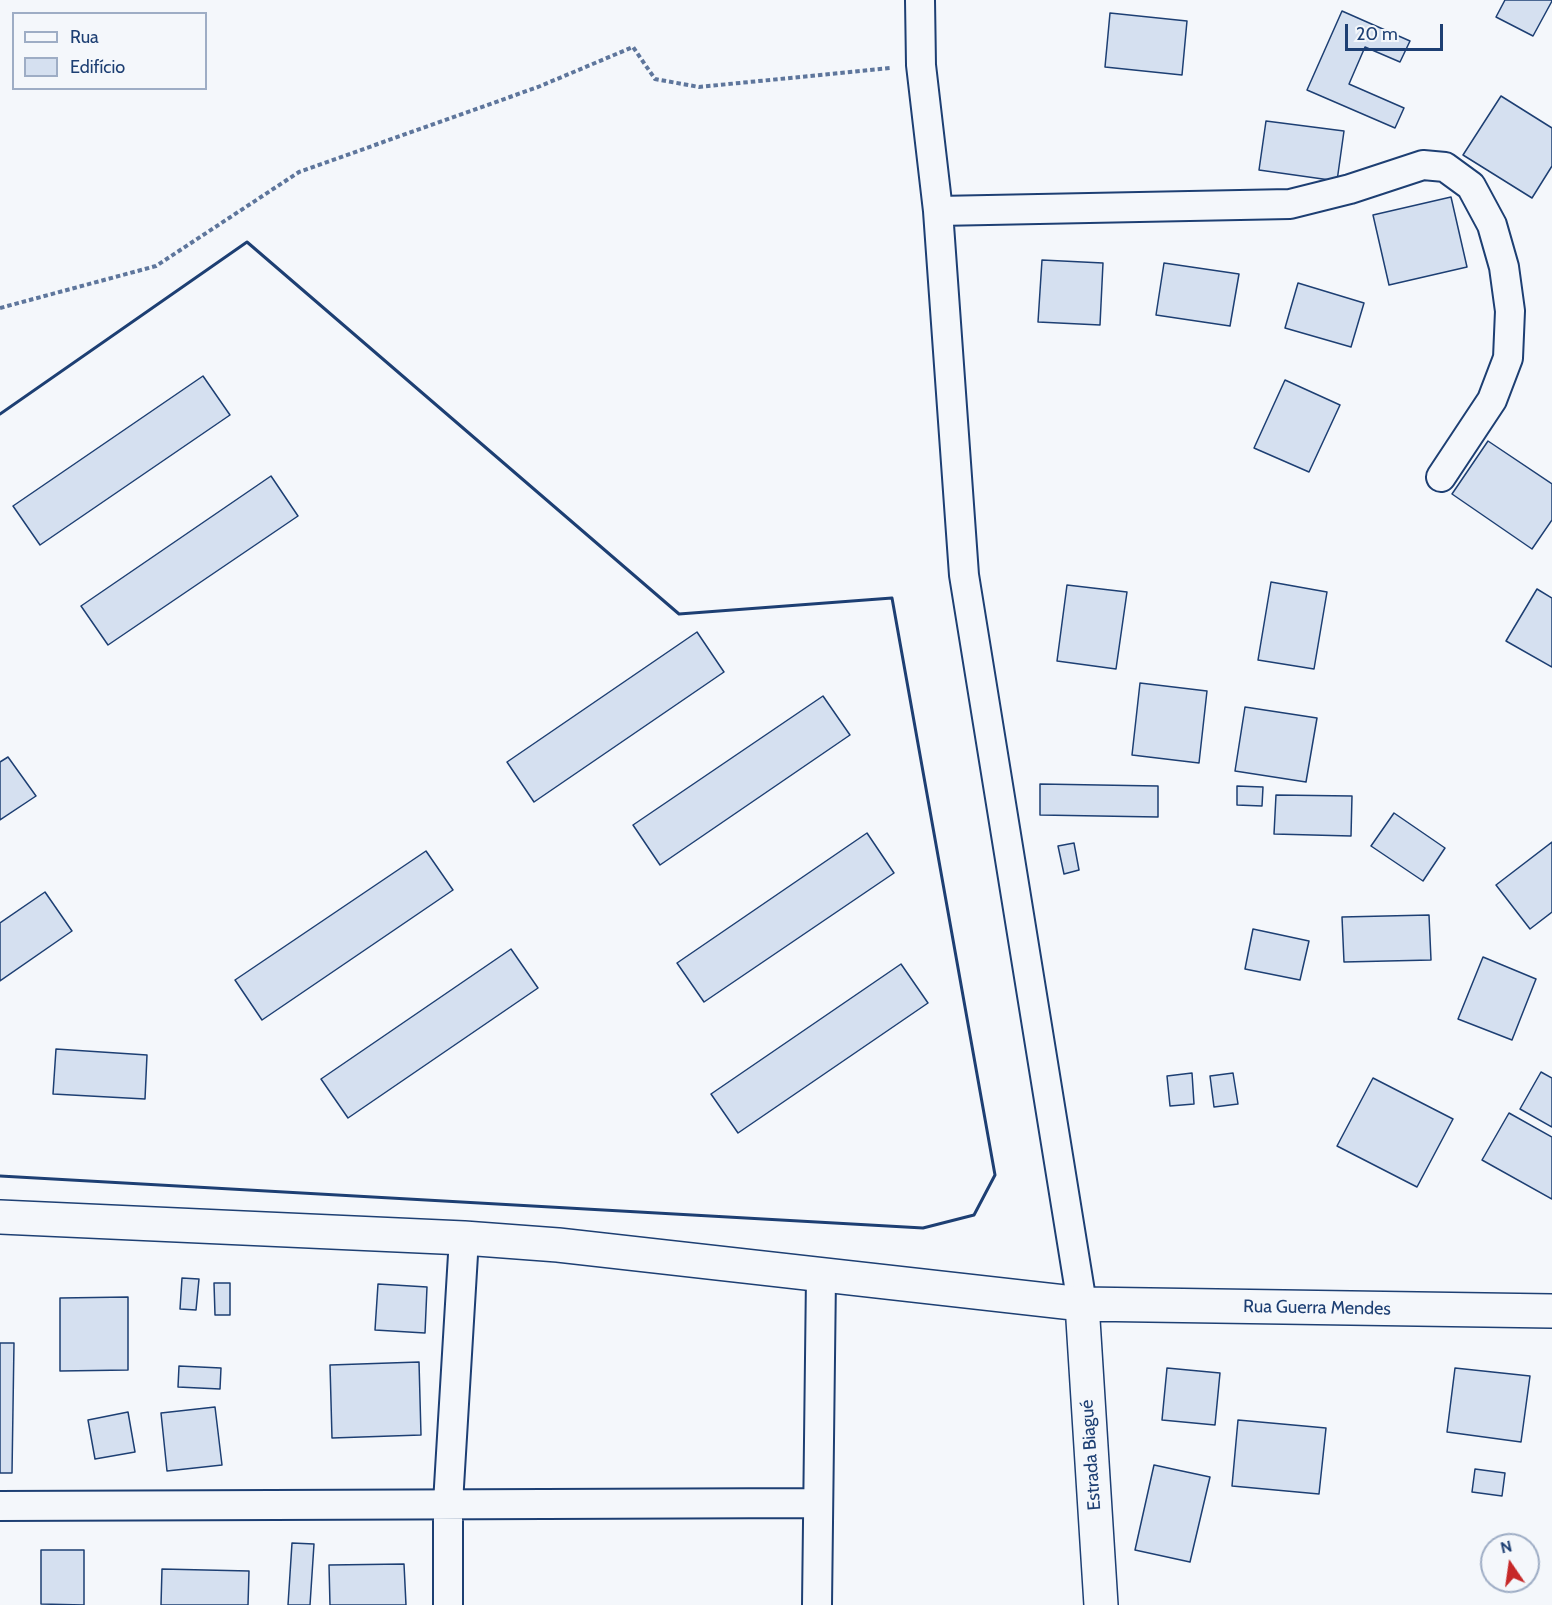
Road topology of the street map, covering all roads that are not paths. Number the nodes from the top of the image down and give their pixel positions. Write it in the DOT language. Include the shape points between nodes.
graph roads {
  1 [pos="920,0"];
  2 [pos="938,211"];
  3 [pos="1441,477"];
  4 [pos="0,1217"];
  5 [pos="464,1238"];
  6 [pos="821,1276"];
  7 [pos="1082,1304"];
  8 [pos="1552,1311"];
  9 [pos="447,1503"];
  10 [pos="817,1503"];
  11 [pos="0,1506"];
  12 [pos="448,1605"];
  13 [pos="818,1605"];
  14 [pos="1101,1605"];
  1 -- 2 [label="street" via="921,65"];
  2 -- 3 [label="street" via="1290,204 1423,165 1445,167 1471,186 1492,225 1504,267 1510,311 1508,358 1492,400"];
  2 -- 7 [label="street" via="964,575"];
  4 -- 5 [label="main road, Rua Guerra Mendes"];
  5 -- 6 [label="main road, Rua Guerra Mendes"];
  5 -- 9 [label="street"];
  6 -- 7 [label="main road, Rua Guerra Mendes"];
  6 -- 10 [label="street"];
  7 -- 8 [label="main road, Rua Guerra Mendes"];
  7 -- 14 [label="main road, Estrada Biagué"];
  9 -- 10 [label="street"];
  9 -- 11 [label="street"];
  9 -- 12 [label="street"];
  10 -- 13 [label="street"];
}
